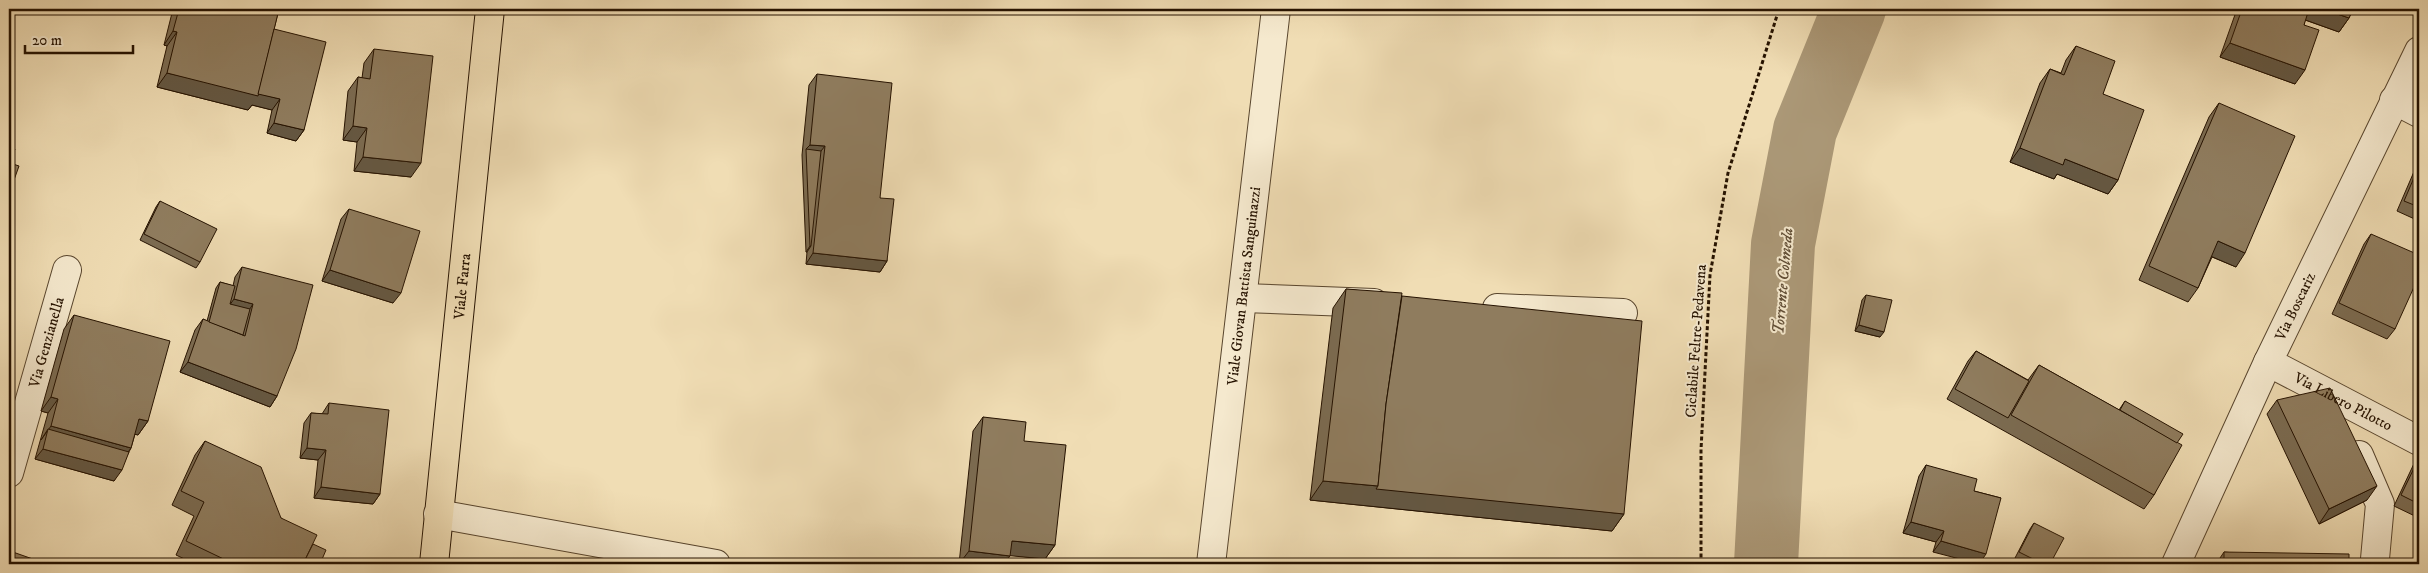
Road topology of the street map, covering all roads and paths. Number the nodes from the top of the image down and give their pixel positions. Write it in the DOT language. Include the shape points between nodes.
graph roads {
  1 [pos="490,9"];
  2 [pos="1276,9"];
  3 [pos="1779,9"];
  4 [pos="2419,51"];
  5 [pos="2394,100"];
  6 [pos="2419,113"];
  7 [pos="67,270"];
  8 [pos="1243,298"];
  9 [pos="1399,304"];
  10 [pos="1467,307"];
  11 [pos="1623,313"];
  12 [pos="2268,362"];
  13 [pos="2335,398"];
  14 [pos="2419,441"];
  15 [pos="9,473"];
  16 [pos="438,514"];
  17 [pos="434,564"];
  18 [pos="716,564"];
  19 [pos="1211,564"];
  20 [pos="1701,564"];
  21 [pos="2176,564"];
  22 [pos="2376,564"];
  1 -- 16 [label="main road, Viale Farra"];
  2 -- 8 [label="street, Viale Giovan Battista Sanguinazzi"];
  3 -- 20 [label="path, Ciclabile Feltre-Pedavena" via="1728,173 1710,275 1701,450"];
  4 -- 5 [label="street, Via Boscariz"];
  5 -- 6 [label="street"];
  5 -- 12 [label="street, Via Boscariz"];
  7 -- 15 [label="street, Via Genzianella"];
  8 -- 9 [label="street"];
  8 -- 19 [label="street, Viale Giovan Battista Sanguinazzi"];
  10 -- 11 [label="street"];
  12 -- 13 [label="street, Via Libero Pilotto"];
  12 -- 21 [label="street, Via Boscariz"];
  13 -- 14 [label="street, Via Libero Pilotto"];
  13 -- 22 [label="street" via="2380,504"];
  16 -- 17 [label="main road, Viale Farra"];
  16 -- 18 [label="street"];
}
